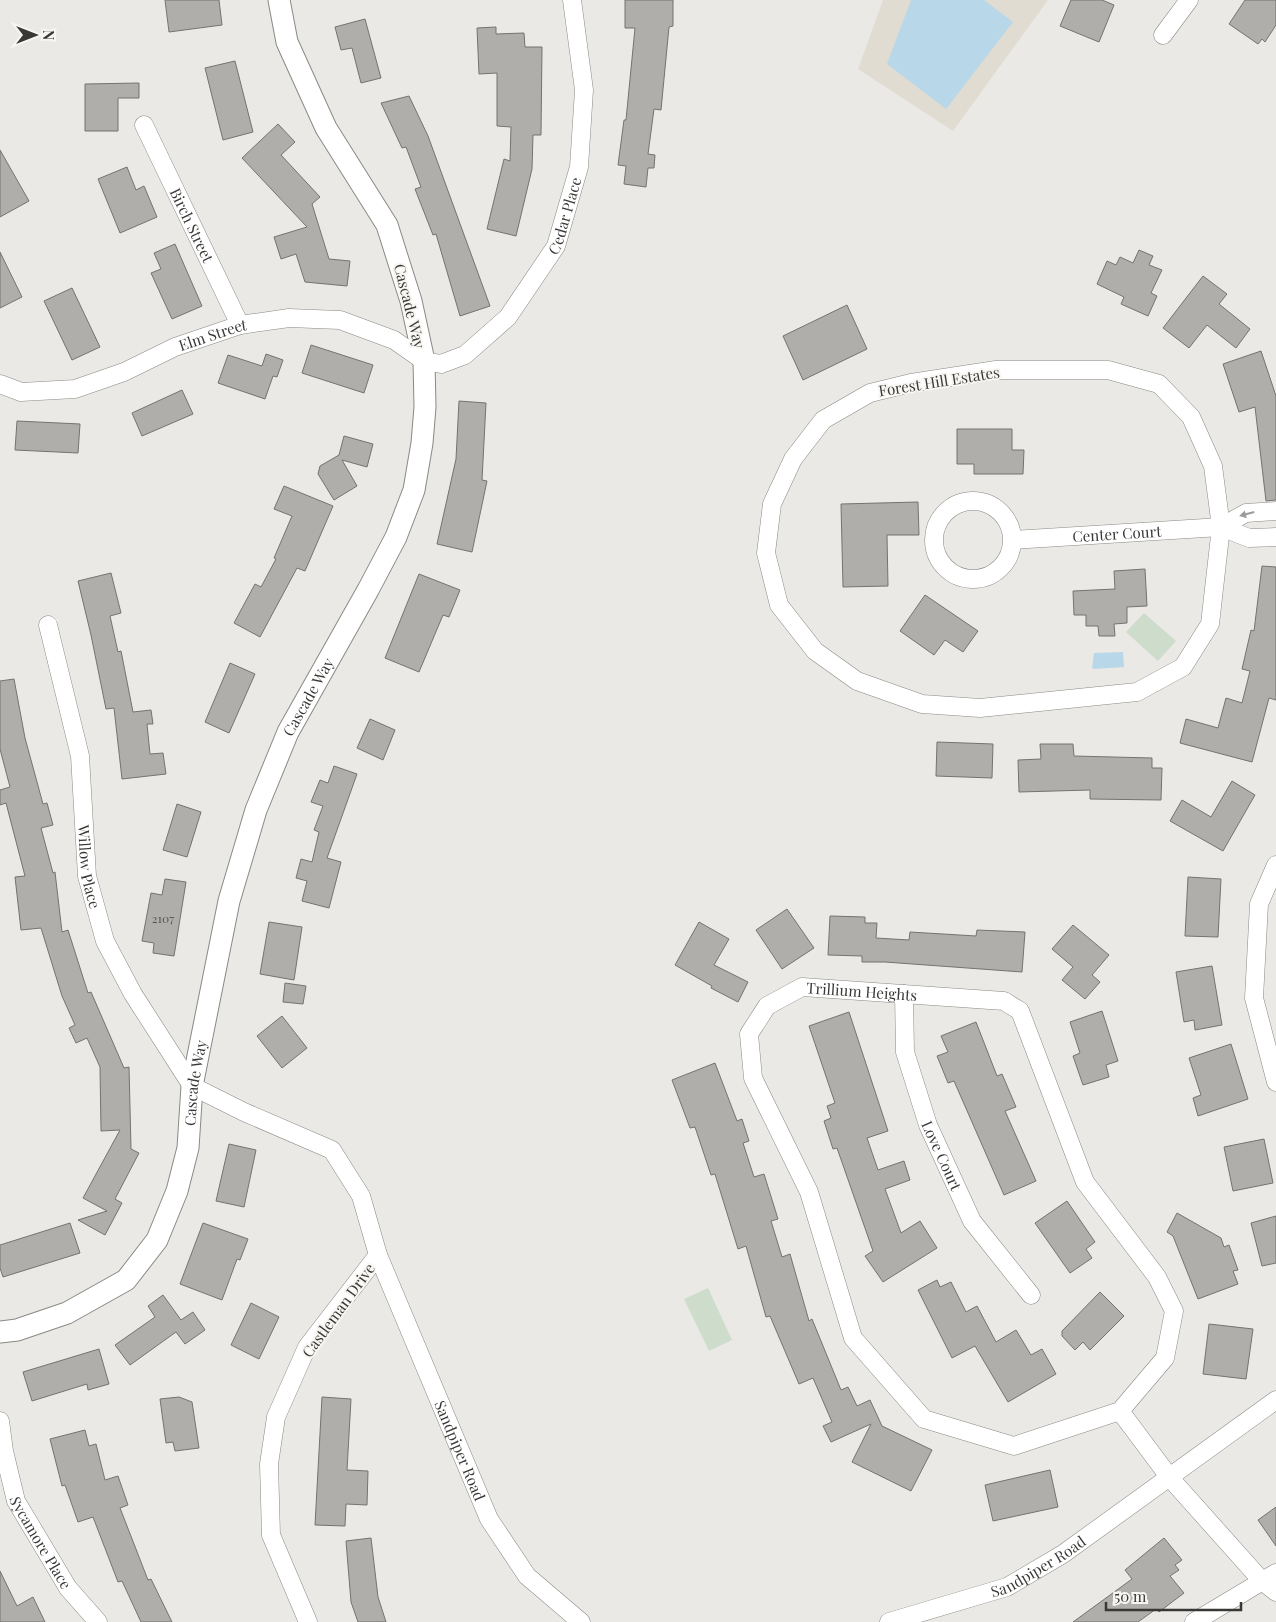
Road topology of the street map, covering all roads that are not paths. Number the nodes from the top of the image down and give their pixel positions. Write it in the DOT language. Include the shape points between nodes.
graph roads {
  1 [pos="279,0"];
  2 [pos="572,0"];
  3 [pos="1188,0"];
  4 [pos="1163,35"];
  5 [pos="144,125"];
  6 [pos="240,325"];
  7 [pos="424,361"];
  8 [pos="0,384"];
  9 [pos="1276,511"];
  10 [pos="1220,526"];
  11 [pos="1276,537"];
  12 [pos="1012,540"];
  13 [pos="48,625"];
  14 [pos="1276,865"];
  15 [pos="904,994"];
  16 [pos="1276,1082"];
  17 [pos="192,1086"];
  18 [pos="378,1255"];
  19 [pos="1030,1295"];
  20 [pos="0,1332"];
  21 [pos="1276,1400"];
  22 [pos="1120,1410"];
  23 [pos="0,1421"];
  24 [pos="1170,1478"];
  25 [pos="1269,1577"];
  26 [pos="1276,1592"];
  27 [pos="98,1622"];
  28 [pos="308,1622"];
  29 [pos="581,1622"];
  30 [pos="889,1622"];
  31 [pos="1194,1622"];
  1 -- 7 [label="street, Cascade Way" via="287,42 326,128 387,225 411,301"];
  2 -- 7 [label="street, Cedar Place" via="584,90 578,167 556,246 508,317 487,336 465,355 441,364"];
  3 -- 4 [label="street"];
  5 -- 6 [label="street, Birch Street"];
  6 -- 7 [label="street, Elm Street" via="289,318 340,320 394,340"];
  6 -- 8 [label="street, Elm Street" via="175,347 124,372 75,390 21,392"];
  7 -- 17 [label="street, Cascade Way" via="425,407 414,490 396,537 288,732 256,810 229,901"];
  9 -- 10 [label="street, Center Court, one-way" via="1246,512"];
  10 -- 10 [label="street, Forest Hill Estates" via="1213,466 1191,417 1159,384 1108,370 996,370 870,393 823,420 794,459 772,504 766,553 779,605 815,651 857,682 922,704 980,708 1137,692 1183,667 1210,624"];
  10 -- 11 [label="street, Center Court" via="1249,538"];
  10 -- 12 [label="street, Center Court"];
  12 -- 12 [label="street" via="1004,515 993,506 967,501 944,515 934,540 942,564 962,578 974,580 997,572 1011,552"];
  13 -- 17 [label="street, Willow Place" via="80,756 87,876 105,941 133,994"];
  14 -- 16 [label="street" via="1259,904 1254,998"];
  15 -- 19 [label="street, Love Court" via="905,1052 928,1125 972,1221"];
  15 -- 22 [label="street, Trillium Heights" via="1004,1002 1020,1011 1085,1182 1157,1277 1174,1312 1165,1358"];
  15 -- 22 [label="street, Trillium Heights" via="802,988 767,1006 749,1034 753,1078 809,1192 853,1338 924,1419 1014,1446"];
  17 -- 18 [label="street, Castleman Drive" via="332,1150 361,1196"];
  17 -- 20 [label="street, Cascade Way" via="188,1148 177,1191 157,1240 126,1280 67,1313 17,1330"];
  18 -- 28 [label="street, Castleman Drive" via="307,1347 276,1417 268,1464 271,1535"];
  18 -- 29 [label="street, Sandpiper Road" via="489,1519 527,1576"];
  21 -- 24 [label="street, Sandpiper Road"];
  22 -- 24 [label="street"];
  23 -- 27 [label="street, Sycamore Place" via="16,1501 68,1588"];
  24 -- 25 [label="street"];
  24 -- 30 [label="street, Sandpiper Road" via="1063,1554 1007,1587"];
  25 -- 26 [label="street"];
  25 -- 31 [label="street"];
}
